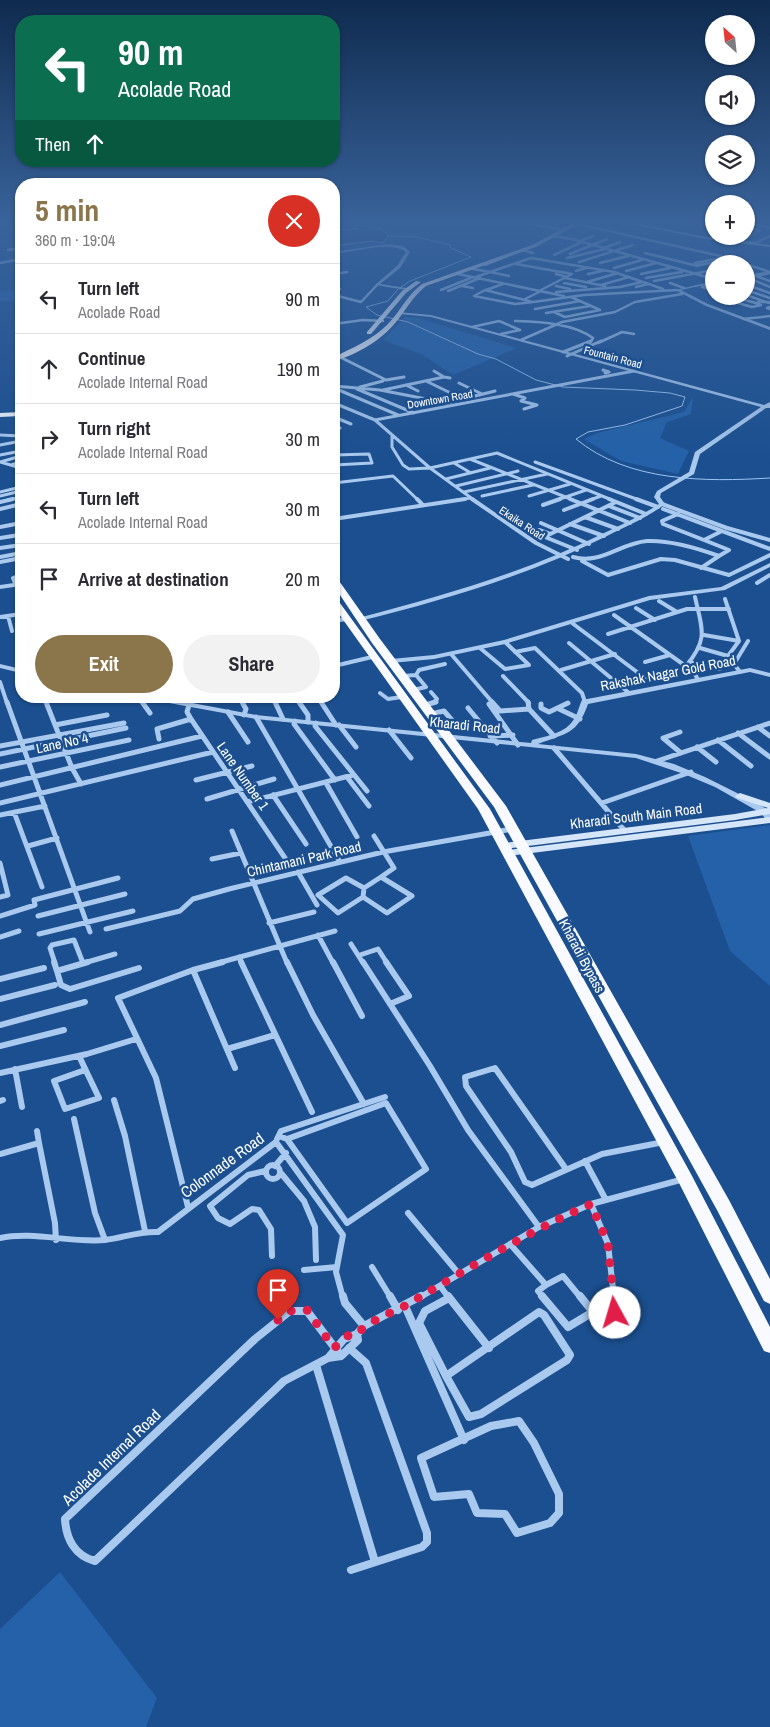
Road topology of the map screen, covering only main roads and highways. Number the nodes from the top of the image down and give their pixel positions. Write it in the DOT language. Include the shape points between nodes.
graph roads {
  1 [pos="402,300"];
  2 [pos="408,300"];
  3 [pos="392,317"];
  4 [pos="340,353"];
  5 [pos="340,354"];
  6 [pos="0,414"];
  7 [pos="15,414"];
  8 [pos="340,589"];
  9 [pos="340,620"];
  10 [pos="408,693"];
  11 [pos="441,734"];
  12 [pos="769,814"];
  13 [pos="745,815"];
  14 [pos="523,847"];
  15 [pos="506,850"];
  16 [pos="770,1296"];
  17 [pos="770,1345"];
  1 -- 3 [label="highway"];
  2 -- 3 [label="highway"];
  3 -- 4 [label="highway"];
  3 -- 5 [label="highway" via="372,340"];
  6 -- 7 [label="highway"];
  8 -- 10 [label="highway, Kharadi Bypass" via="389,658 409,676"];
  9 -- 10 [label="highway, Kharadi Bypass"];
  10 -- 11 [label="highway, Kharadi Bypass"];
  10 -- 11 [label="highway, Kharadi Bypass" via="428,709"];
  11 -- 14 [label="highway, Kharadi Bypass" via="497,802"];
  11 -- 15 [label="highway, Kharadi Bypass"];
  12 -- 13 [label="main road, Kharadi South Main Road"];
  12 -- 13 [label="main road" via="740,796 750,807"];
  12 -- 14 [label="main road, Kharadi South Main Road"];
  13 -- 14 [label="main road, Kharadi South Main Road"];
  14 -- 15 [label="main road, Kharadi South Main Road"];
  14 -- 16 [label="highway, Kharadi Bypass"];
  15 -- 17 [label="highway, Kharadi Bypass" via="684,1178"];
}
